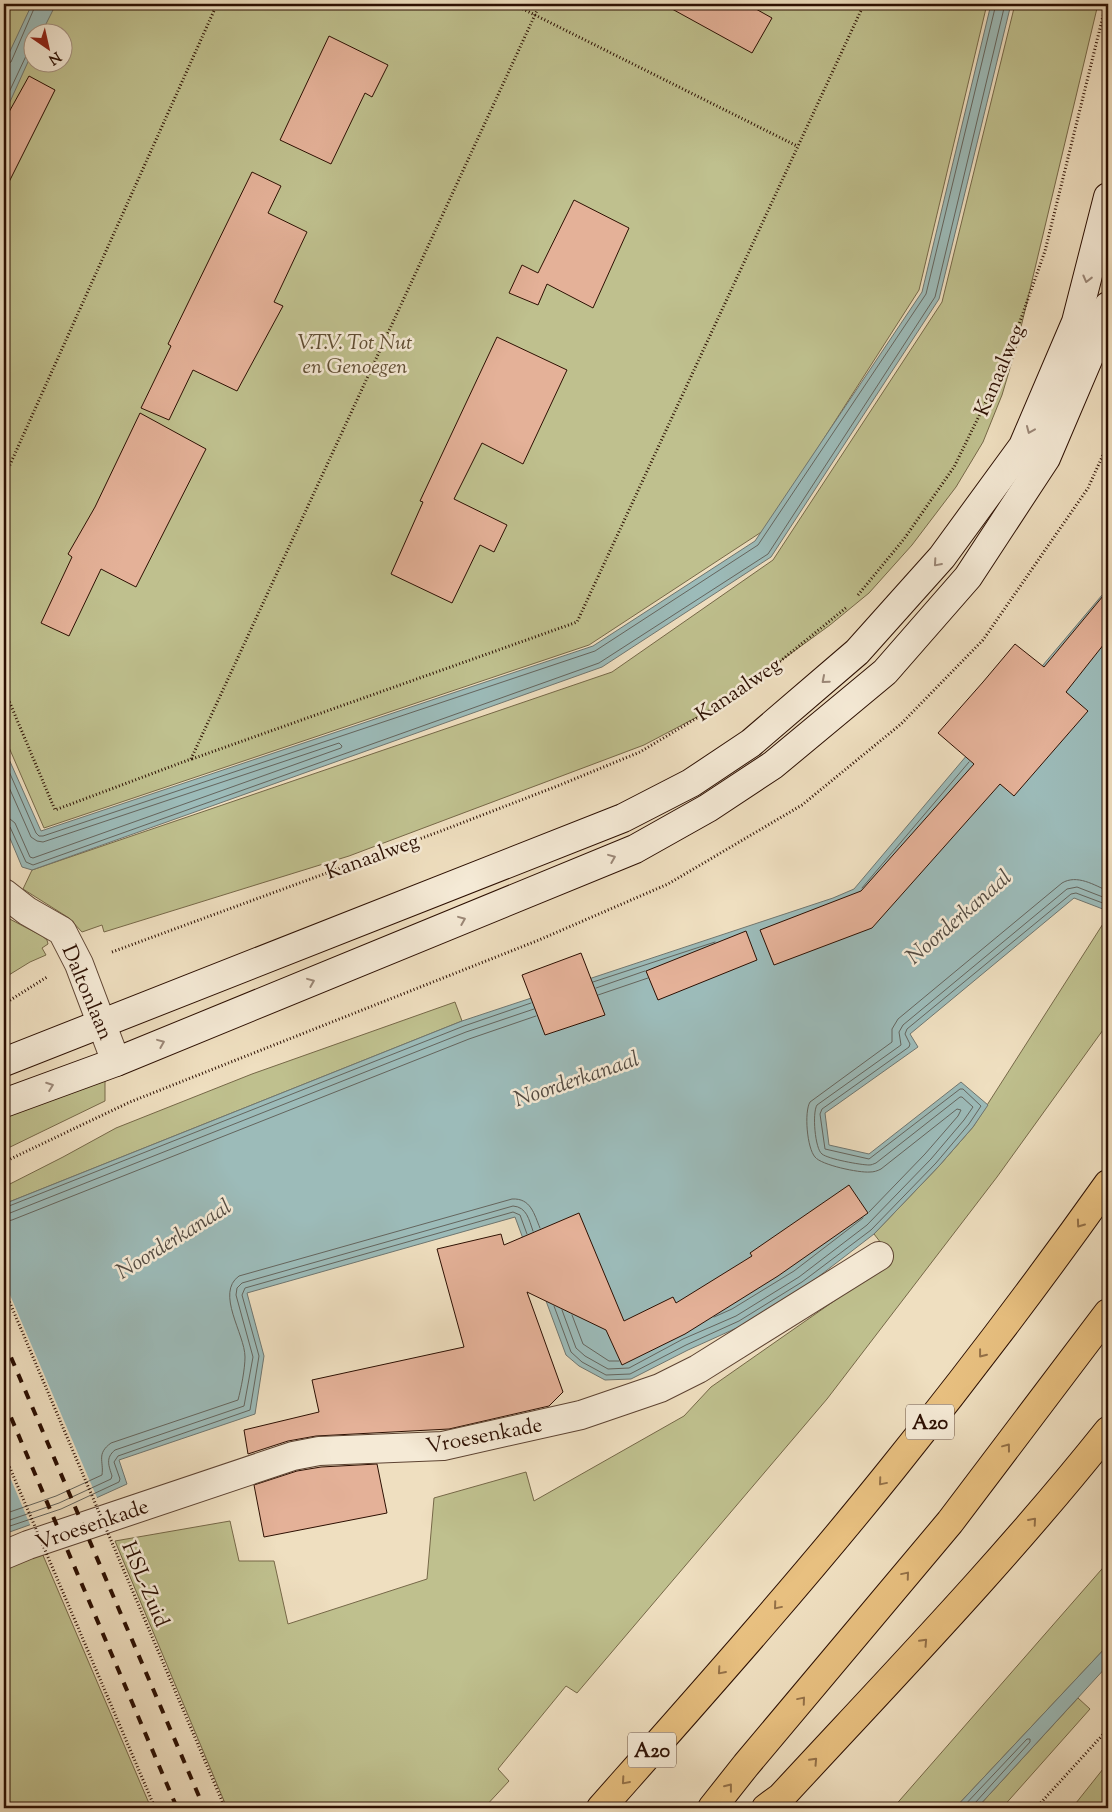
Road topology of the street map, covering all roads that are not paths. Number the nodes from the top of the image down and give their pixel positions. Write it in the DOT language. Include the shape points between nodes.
graph roads {
  1 [pos="1108,198"];
  2 [pos="1108,306"];
  3 [pos="4,893"];
  4 [pos="102,1022"];
  5 [pos="4,1062"];
  6 [pos="116,1062"];
  7 [pos="4,1103"];
  8 [pos="1108,1184"];
  9 [pos="879,1256"];
  10 [pos="1108,1313"];
  11 [pos="1108,1431"];
  12 [pos="4,1555"];
  13 [pos="602,1808"];
  14 [pos="712,1808"];
  15 [pos="766,1808"];
  1 -- 4 [label="main road, Kanaalweg, one-way" via="1076,322 1023,446 942,557 857,652 751,743 690,783 623,818"];
  6 -- 2 [label="main road, one-way" via="635,849 708,808 773,765 885,672 968,576 1046,458"];
  3 -- 4 [label="main road, Daltonlaan" via="62,931"];
  4 -- 5 [label="main road, Kanaalweg"];
  4 -- 6 [label="main road, Daltonlaan"];
  7 -- 6 [label="main road, one-way"];
  8 -- 13 [label="highway, A20, one-way" via="1035,1287 893,1468"];
  9 -- 12 [label="main road, Vroesenkade" via="698,1369 660,1388 588,1413 443,1446 319,1451 293,1456"];
  14 -- 10 [label="highway, one-way" via="950,1522"];
  15 -- 11 [label="highway, one-way" via="781,1797 976,1587"];
}
